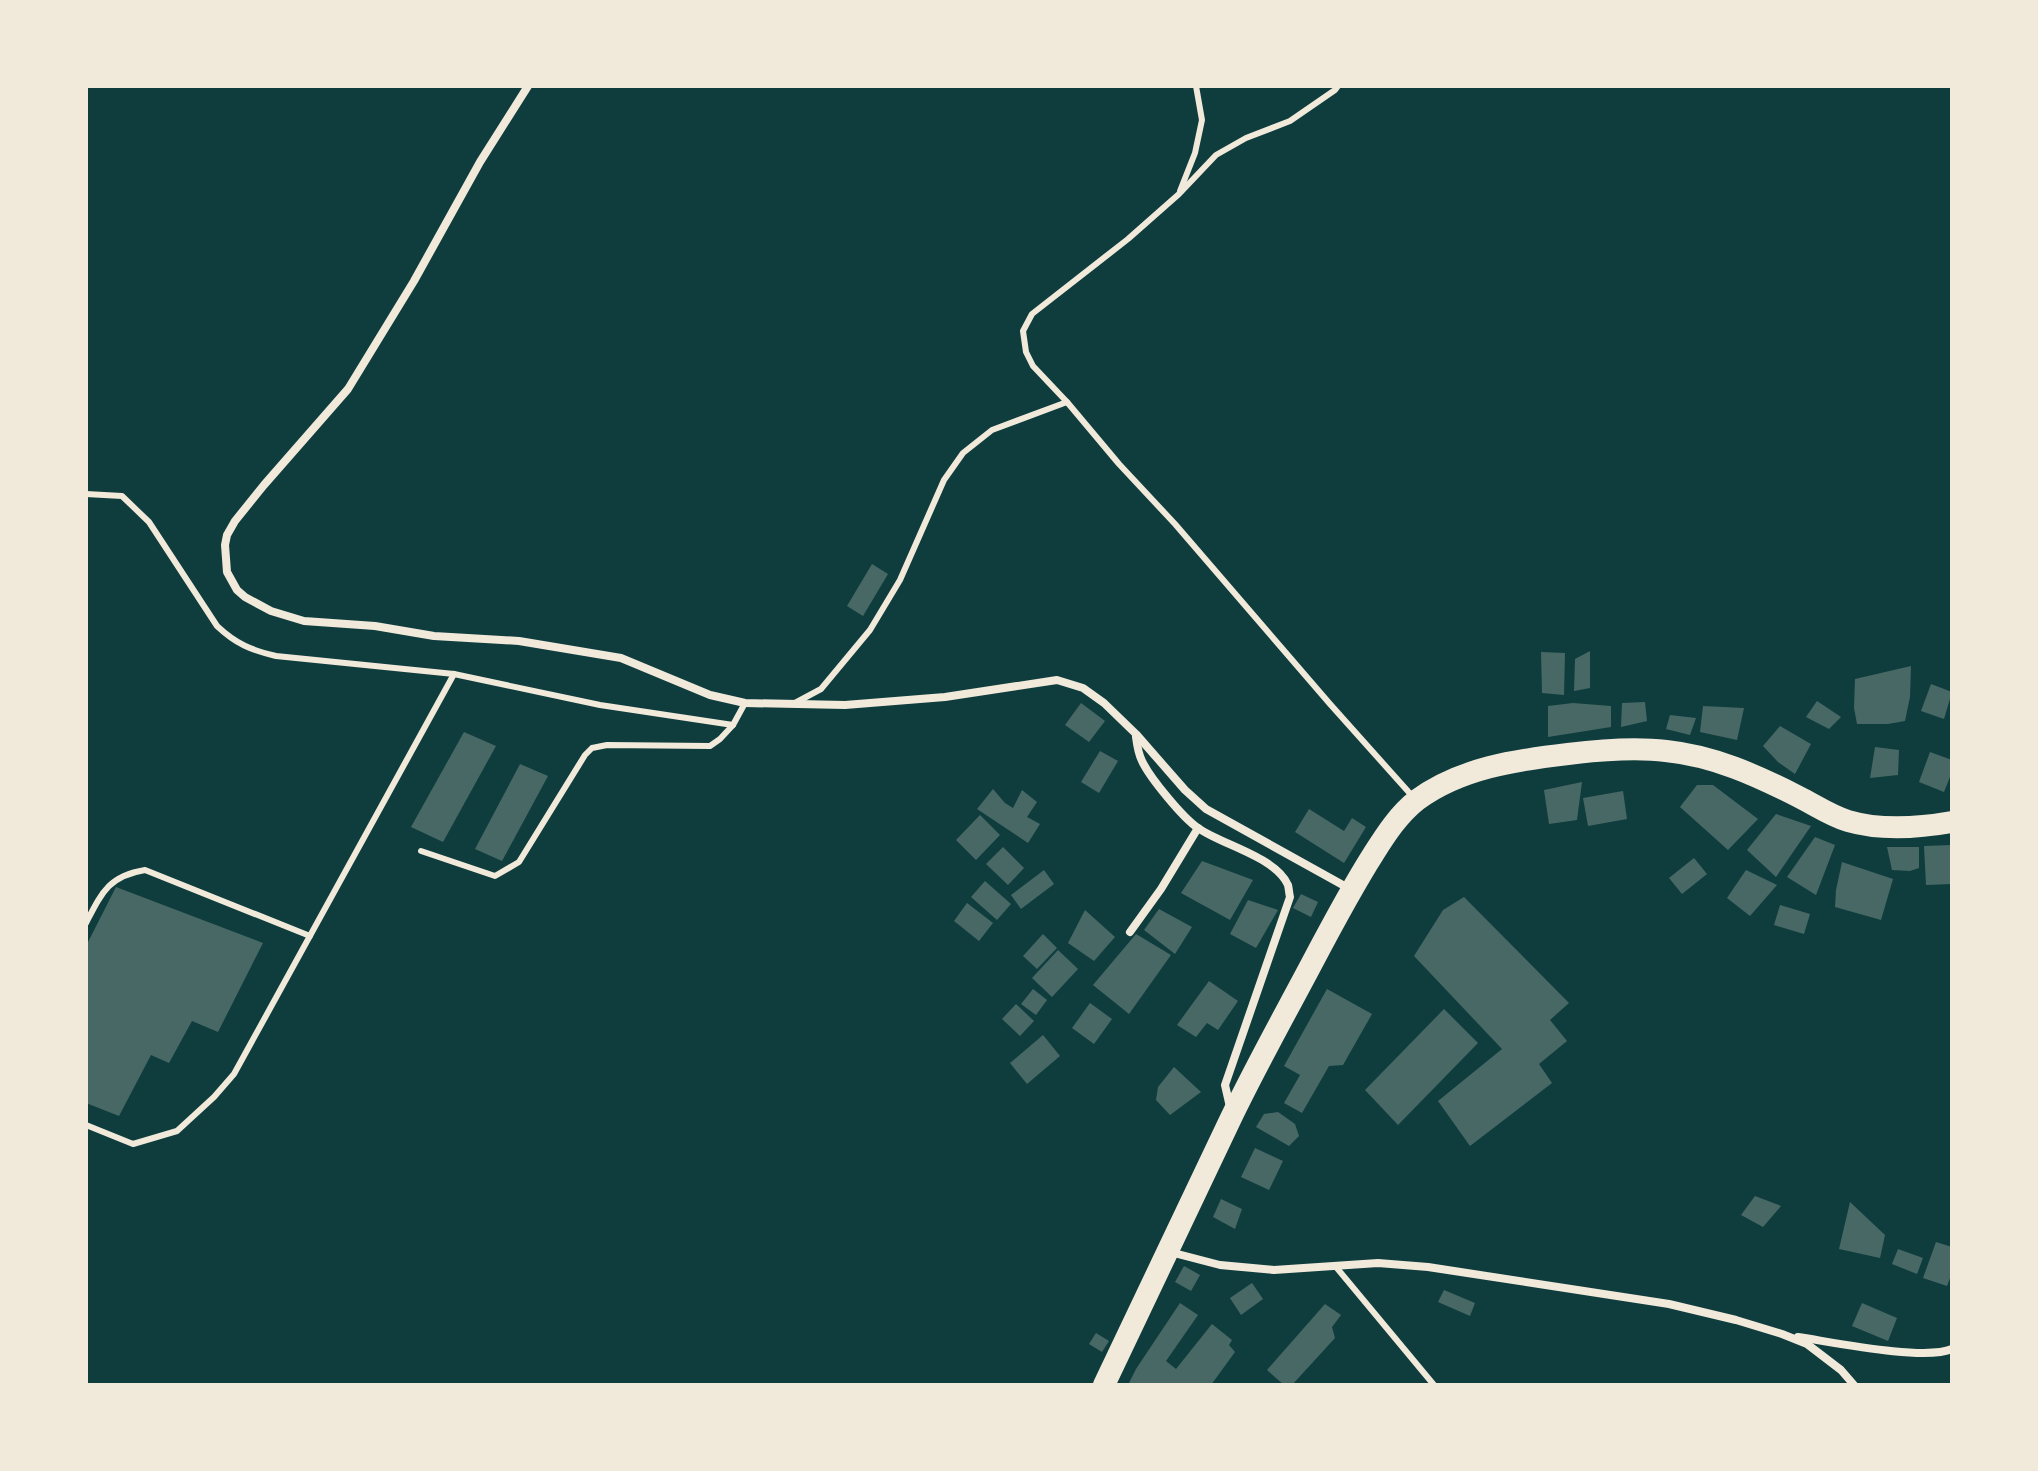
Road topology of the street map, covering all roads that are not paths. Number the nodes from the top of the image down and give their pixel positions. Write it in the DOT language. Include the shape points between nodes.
graph roads {
  1 [pos="528,86"];
  2 [pos="1196,86"];
  3 [pos="1338,86"];
  4 [pos="1179,194"];
  5 [pos="1067,402"];
  6 [pos="86,494"];
  7 [pos="454,674"];
  8 [pos="745,703"];
  9 [pos="790,705"];
  10 [pos="733,725"];
  11 [pos="1136,734"];
  12 [pos="1416,801"];
  13 [pos="1952,822"];
  14 [pos="1198,828"];
  15 [pos="421,851"];
  16 [pos="1351,889"];
  17 [pos="86,923"];
  18 [pos="1130,932"];
  19 [pos="310,936"];
  20 [pos="1232,1115"];
  21 [pos="86,1125"];
  22 [pos="1169,1251"];
  23 [pos="1336,1267"];
  24 [pos="1782,1334"];
  25 [pos="1952,1349"];
  26 [pos="1104,1385"];
  27 [pos="1434,1385"];
  28 [pos="1854,1385"];
  1 -- 8 [label="street" via="348,389 235,521 225,545 227,572 245,597 288,617 519,641 621,658 710,695"];
  2 -- 4 [label="lane" via="1202,120"];
  3 -- 4 [label="lane" via="1290,121 1216,155"];
  4 -- 5 [label="lane" via="1032,314 1023,331 1026,352"];
  5 -- 9 [label="lane" via="992,430 963,453 944,480 900,580 870,630 821,689"];
  5 -- 12 [label="lane"];
  6 -- 7 [label="lane" via="122,496 131,504 149,522 217,626 252,651"];
  7 -- 10 [label="lane" via="600,705"];
  7 -- 19 [label="lane"];
  8 -- 9 [label="street"];
  8 -- 10 [label="lane"];
  9 -- 11 [label="street" via="945,697 1057,680 1083,688"];
  10 -- 15 [label="lane" via="710,746 592,748 519,862 495,876"];
  11 -- 14 [label="street" via="1143,764"];
  11 -- 16 [label="street" via="1206,809"];
  12 -- 13 [label="highway" via="1453,780 1508,762 1642,749 1715,759 1848,821 1905,828"];
  12 -- 16 [label="highway"];
  14 -- 18 [label="street"];
  14 -- 20 [label="street" via="1279,873 1290,897 1225,1085"];
  16 -- 20 [label="highway"];
  17 -- 19 [label="lane" via="111,883 145,870"];
  19 -- 21 [label="lane" via="234,1074 177,1131 133,1144"];
  20 -- 22 [label="highway"];
  22 -- 23 [label="street" via="1220,1265 1274,1270"];
  22 -- 26 [label="highway"];
  23 -- 24 [label="street" via="1428,1267 1669,1304"];
  23 -- 27 [label="lane"];
  24 -- 25 [label="street" via="1915,1353"];
  24 -- 28 [label="street" via="1807,1344"];
}
